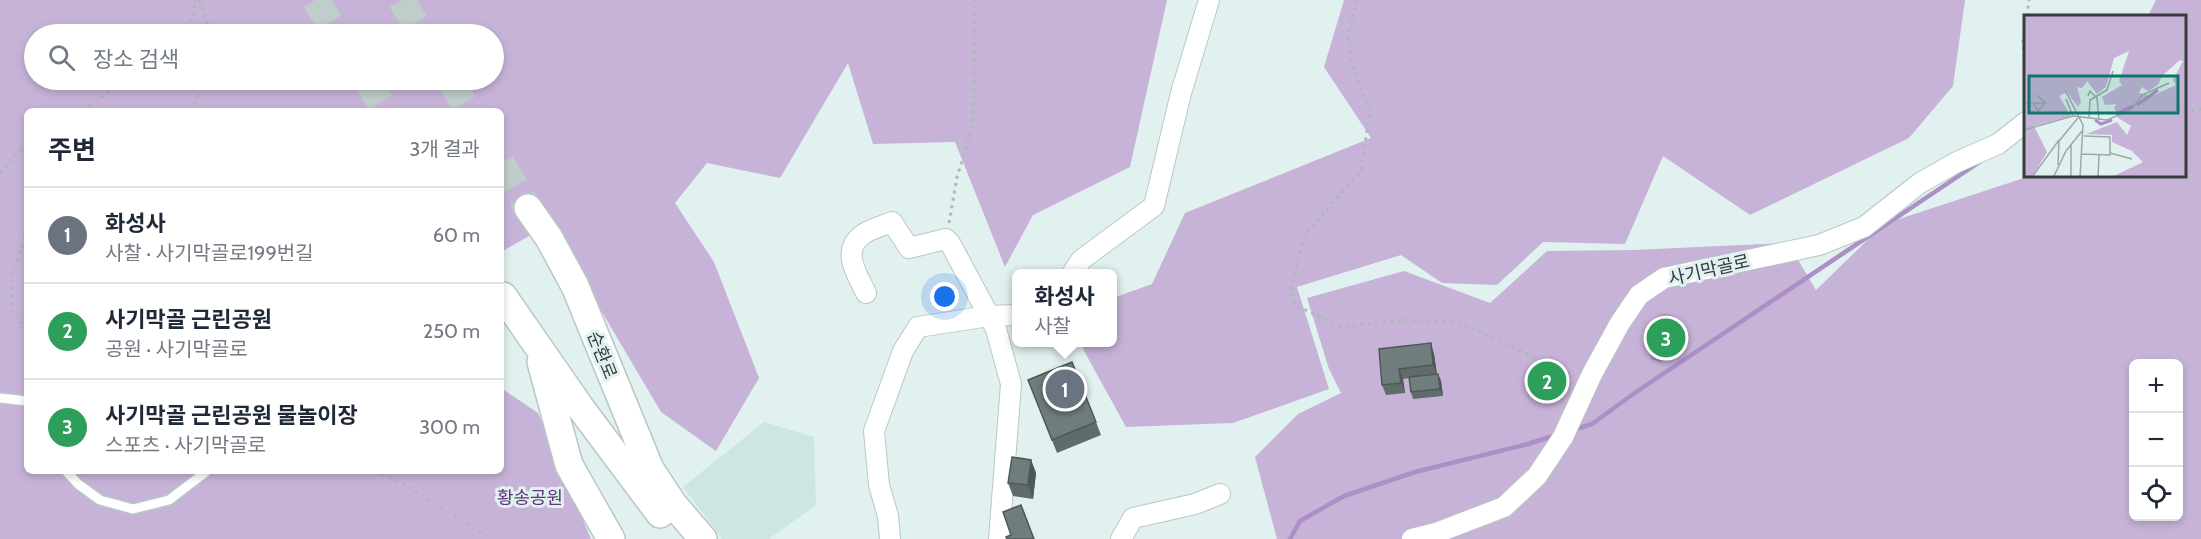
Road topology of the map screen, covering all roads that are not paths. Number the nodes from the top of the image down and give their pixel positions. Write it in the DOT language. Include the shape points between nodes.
graph roads {
  1 [pos="1209,0"];
  2 [pos="2024,124"];
  3 [pos="528,208"];
  4 [pos="1075,269"];
  5 [pos="866,293"];
  6 [pos="504,297"];
  7 [pos="1002,315"];
  8 [pos="536,343"];
  9 [pos="0,398"];
  10 [pos="24,401"];
  11 [pos="69,474"];
  12 [pos="203,474"];
  13 [pos="1220,494"];
  14 [pos="667,509"];
  15 [pos="611,539"];
  16 [pos="682,539"];
  17 [pos="703,539"];
  18 [pos="890,539"];
  19 [pos="999,539"];
  20 [pos="1121,539"];
  21 [pos="1412,539"];
  1 -- 4 [label="street" via="1181,93 1154,206 1081,260"];
  2 -- 21 [label="street, 사기막골로" via="1998,144 1920,183 1864,227 1819,245 1664,278 1639,295 1620,323 1567,429 1536,476 1504,507"];
  3 -- 14 [label="main road, 순환로" via="564,263"];
  5 -- 7 [label="street" via="850,259 853,247 860,236 892,222 909,248 946,239"];
  6 -- 8 [label="main road"];
  7 -- 18 [label="street" via="918,327 903,351 874,431"];
  7 -- 19 [label="street" via="996,329 1011,384"];
  8 -- 14 [label="main road" via="620,463"];
  8 -- 15 [label="main road" via="569,465"];
  9 -- 10 [label="lane"];
  11 -- 12 [label="lane" via="100,500 133,509 169,500"];
  13 -- 20 [label="street" via="1195,504 1132,518"];
  14 -- 16 [label="main road"];
  14 -- 17 [label="main road"];
}
